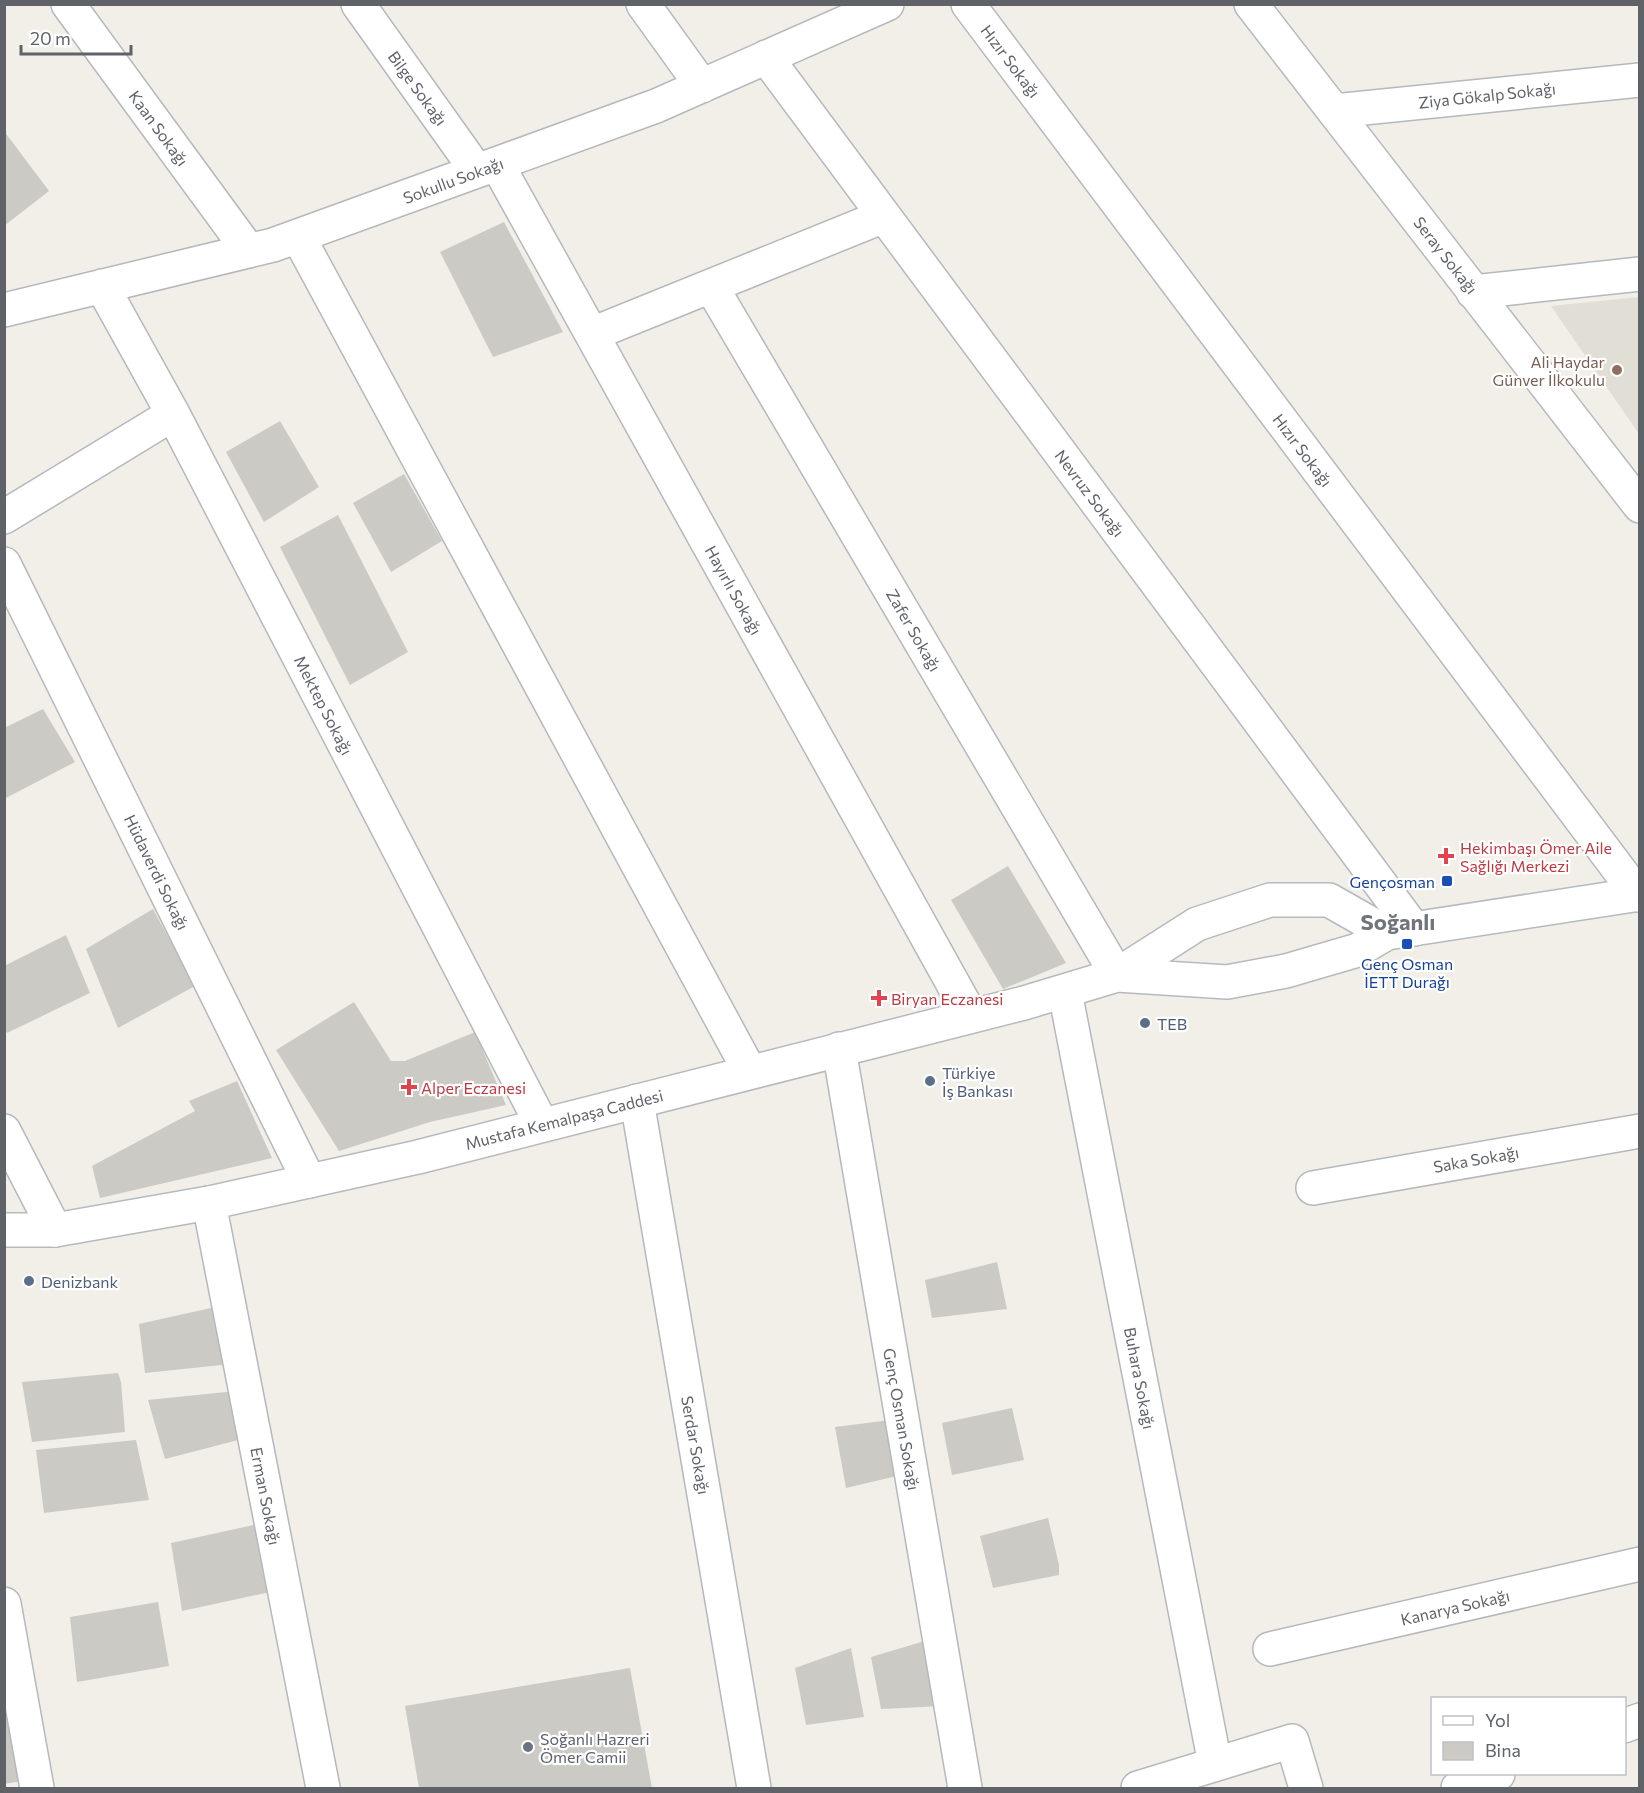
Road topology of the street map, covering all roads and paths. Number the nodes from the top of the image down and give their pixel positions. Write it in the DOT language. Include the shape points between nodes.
graph roads {
  1 [pos="68,4"];
  2 [pos="358,4"];
  3 [pos="643,4"];
  4 [pos="887,4"];
  5 [pos="968,4"];
  6 [pos="1251,4"];
  7 [pos="766,57"];
  8 [pos="1640,80"];
  9 [pos="702,86"];
  10 [pos="1334,111"];
  11 [pos="487,167"];
  12 [pos="884,216"];
  13 [pos="298,236"];
  14 [pos="249,251"];
  15 [pos="1640,274"];
  16 [pos="102,286"];
  17 [pos="711,286"];
  18 [pos="1473,292"];
  19 [pos="4,310"];
  20 [pos="592,334"];
  21 [pos="173,414"];
  22 [pos="1640,506"];
  23 [pos="4,517"];
  24 [pos="4,564"];
  25 [pos="1639,894"];
  26 [pos="1401,931"];
  27 [pos="1117,975"];
  28 [pos="1065,992"];
  29 [pos="971,1016"];
  30 [pos="839,1049"];
  31 [pos="750,1072"];
  32 [pos="637,1101"];
  33 [pos="542,1125"];
  34 [pos="4,1131"];
  35 [pos="1640,1131"];
  36 [pos="309,1181"];
  37 [pos="1313,1188"];
  38 [pos="209,1203"];
  39 [pos="4,1230"];
  40 [pos="55,1230"];
  41 [pos="1640,1564"];
  42 [pos="4,1604"];
  43 [pos="1270,1649"];
  44 [pos="1215,1764"];
  45 [pos="1493,1775"];
  46 [pos="38,1788"];
  47 [pos="323,1788"];
  48 [pos="754,1788"];
  49 [pos="965,1788"];
  50 [pos="1138,1788"];
  51 [pos="1306,1788"];
  52 [pos="1458,1788"];
  1 -- 14 [label="street, Kaan Sokağı"];
  2 -- 11 [label="street, Bilge Sokağı"];
  3 -- 9 [label="street"];
  4 -- 7 [label="street, Sokullu Sokağı"];
  5 -- 25 [label="street, Hızır Sokağı"];
  6 -- 10 [label="street, Seray Sokağı"];
  7 -- 9 [label="street, Sokullu Sokağı"];
  7 -- 12 [label="street, Nevruz Sokağı"];
  8 -- 10 [label="street, Ziya Gökalp Sokağı"];
  9 -- 11 [label="street, Sokullu Sokağı"];
  10 -- 18 [label="street, Seray Sokağı"];
  11 -- 13 [label="street, Sokullu Sokağı"];
  11 -- 20 [label="street, Hayırlı Sokağı"];
  12 -- 17 [label="street"];
  12 -- 26 [label="street, Nevruz Sokağı"];
  13 -- 14 [label="street, Sokullu Sokağı"];
  13 -- 31 [label="street"];
  14 -- 16 [label="street, Sokullu Sokağı"];
  15 -- 18 [label="street"];
  16 -- 19 [label="street, Sokullu Sokağı"];
  16 -- 21 [label="street, Mektep Sokağı"];
  17 -- 20 [label="street"];
  17 -- 27 [label="street, Zafer Sokağı"];
  18 -- 22 [label="street, Seray Sokağı"];
  20 -- 29 [label="street, Hayırlı Sokağı"];
  21 -- 23 [label="street"];
  21 -- 33 [label="street, Mektep Sokağı"];
  24 -- 36 [label="street, Hüdaverdi Sokağı"];
  25 -- 26 [label="street"];
  26 -- 27 [label="street" via="1358,951 1227,982"];
  26 -- 27 [label="street" via="1329,900 1270,900 1197,924"];
  27 -- 28 [label="street, Mustafa Kemalpaşa Caddesi"];
  28 -- 29 [label="street, Mustafa Kemalpaşa Caddesi"];
  28 -- 44 [label="street, Buhara Sokağı"];
  29 -- 30 [label="street, Mustafa Kemalpaşa Caddesi"];
  30 -- 31 [label="street, Mustafa Kemalpaşa Caddesi"];
  30 -- 49 [label="street, Genç Osman Sokağı"];
  31 -- 32 [label="street, Mustafa Kemalpaşa Caddesi"];
  32 -- 33 [label="street, Mustafa Kemalpaşa Caddesi"];
  32 -- 48 [label="street, Serdar Sokağı"];
  33 -- 36 [label="street, Mustafa Kemalpaşa Caddesi"];
  34 -- 40 [label="street"];
  35 -- 37 [label="street, Saka Sokağı"];
  36 -- 38 [label="street, Mustafa Kemalpaşa Caddesi"];
  38 -- 40 [label="street, Mustafa Kemalpaşa Caddesi"];
  38 -- 47 [label="street, Erman Sokağı"];
  39 -- 40 [label="street, Mustafa Kemalpaşa Caddesi"];
  41 -- 43 [label="street, Kanarya Sokağı"];
  42 -- 46 [label="street"];
  44 -- 50 [label="street"];
  44 -- 51 [label="street" via="1292,1741"];
  45 -- 52 [label="street"];
}
